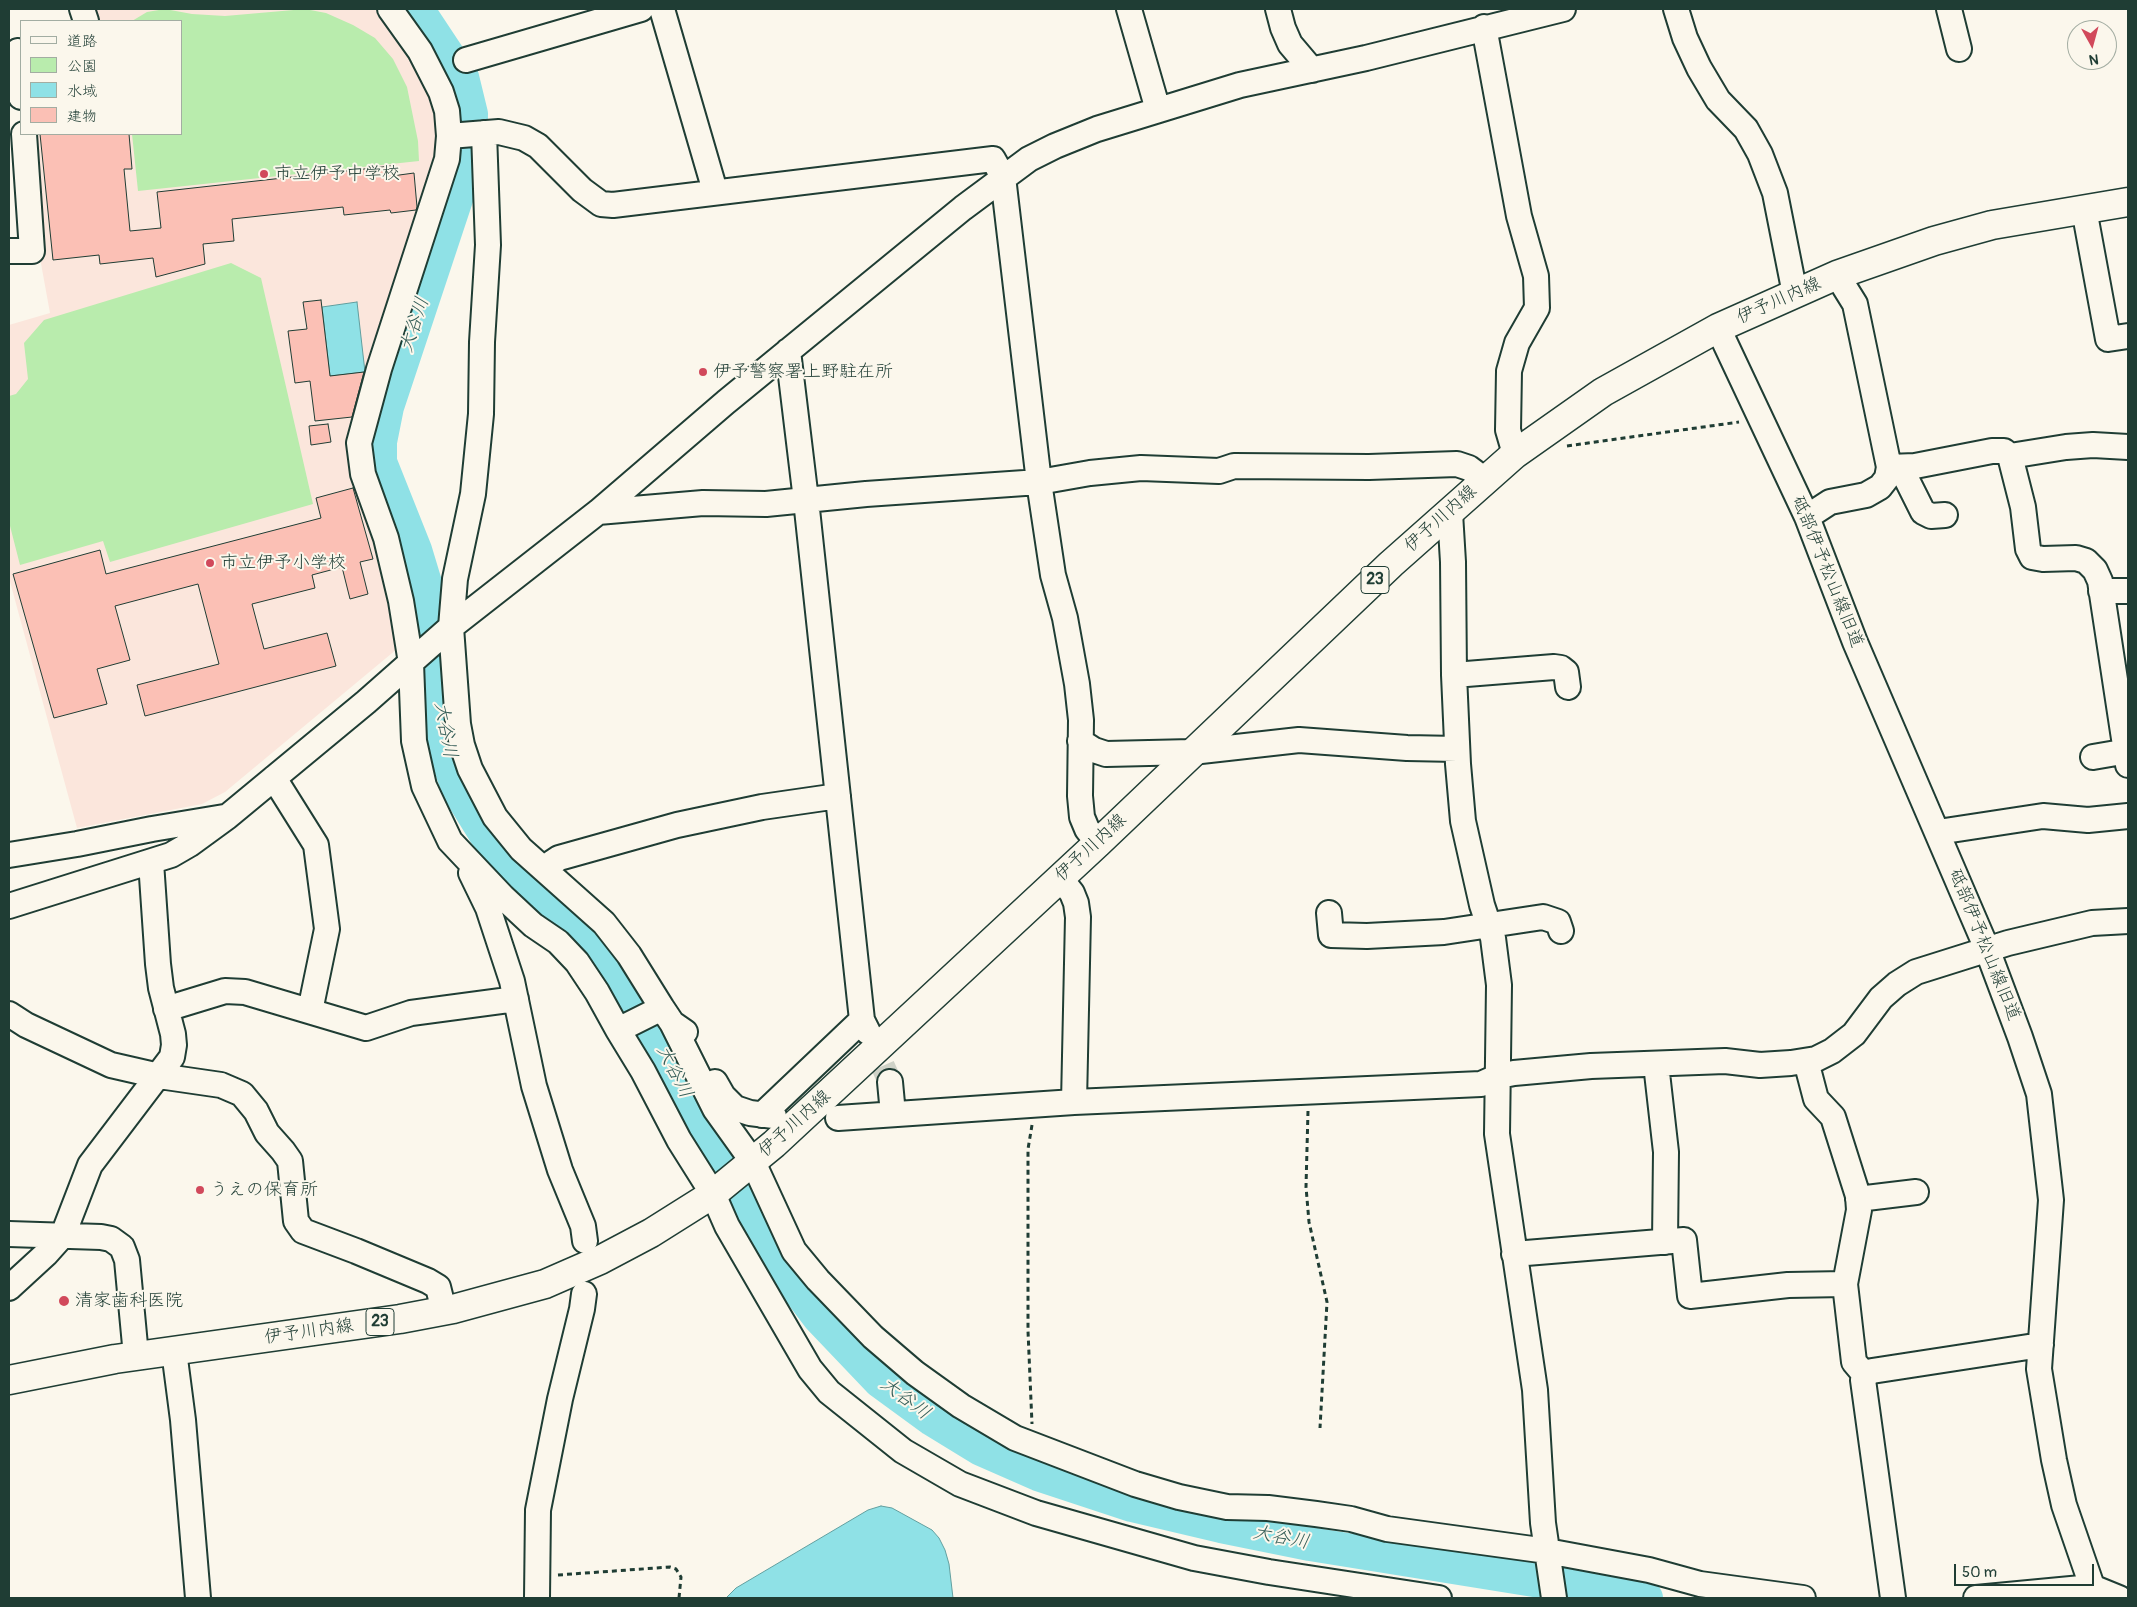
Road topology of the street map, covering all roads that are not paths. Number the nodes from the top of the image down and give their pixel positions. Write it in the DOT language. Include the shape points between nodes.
graph roads {
  1 [pos="390,9"];
  2 [pos="641,9"];
  3 [pos="662,9"];
  4 [pos="1129,9"];
  5 [pos="1278,9"];
  6 [pos="1563,9"];
  7 [pos="1676,9"];
  8 [pos="1949,9"];
  9 [pos="1484,28"];
  10 [pos="1959,49"];
  11 [pos="16,51"];
  12 [pos="466,60"];
  13 [pos="1312,70"];
  14 [pos="20,88"];
  15 [pos="1158,110"];
  16 [pos="24,135"];
  17 [pos="466,135"];
  18 [pos="1003,177"];
  19 [pos="715,192"];
  20 [pos="2128,202"];
  21 [pos="2084,209"];
  22 [pos="9,251"];
  23 [pos="1837,275"];
  24 [pos="1795,294"];
  25 [pos="1718,328"];
  26 [pos="2128,336"];
  27 [pos="788,351"];
  28 [pos="2128,447"];
  29 [pos="1515,454"];
  30 [pos="2010,456"];
  31 [pos="1889,467"];
  32 [pos="1484,480"];
  33 [pos="1039,482"];
  34 [pos="806,500"];
  35 [pos="598,512"];
  36 [pos="1450,513"];
  37 [pos="1945,515"];
  38 [pos="1807,516"];
  39 [pos="2101,591"];
  40 [pos="2128,591"];
  41 [pos="448,630"];
  42 [pos="413,661"];
  43 [pos="1454,675"];
  44 [pos="1568,687"];
  45 [pos="2123,690"];
  46 [pos="1080,741"];
  47 [pos="1457,749"];
  48 [pos="1192,752"];
  49 [pos="2128,756"];
  50 [pos="2093,757"];
  51 [pos="274,778"];
  52 [pos="838,796"];
  53 [pos="2128,816"];
  54 [pos="226,817"];
  55 [pos="1938,832"];
  56 [pos="1098,843"];
  57 [pos="462,853"];
  58 [pos="9,854"];
  59 [pos="151,862"];
  60 [pos="544,868"];
  61 [pos="1060,878"];
  62 [pos="9,906"];
  63 [pos="1329,913"];
  64 [pos="2128,921"];
  65 [pos="1489,926"];
  66 [pos="1561,931"];
  67 [pos="1987,949"];
  68 [pos="516,999"];
  69 [pos="166,1009"];
  70 [pos="310,1011"];
  71 [pos="9,1014"];
  72 [pos="662,1015"];
  73 [pos="622,1028"];
  74 [pos="1806,1061"];
  75 [pos="1656,1064"];
  76 [pos="159,1076"];
  77 [pos="1499,1076"];
  78 [pos="890,1082"];
  79 [pos="1074,1102"];
  80 [pos="893,1114"];
  81 [pos="838,1118"];
  82 [pos="750,1164"];
  83 [pos="719,1190"];
  84 [pos="1916,1192"];
  85 [pos="1858,1199"];
  86 [pos="9,1234"];
  87 [pos="63,1236"];
  88 [pos="585,1241"];
  89 [pos="1665,1242"];
  90 [pos="1514,1254"];
  91 [pos="1845,1284"];
  92 [pos="9,1288"];
  93 [pos="584,1294"];
  94 [pos="444,1311"];
  95 [pos="2041,1345"];
  96 [pos="174,1351"];
  97 [pos="136,1356"];
  98 [pos="1865,1375"];
  99 [pos="9,1380"];
  100 [pos="1547,1555"];
  101 [pos="2091,1584"];
  102 [pos="2128,1586"];
  103 [pos="537,1587"];
  104 [pos="198,1598"];
  105 [pos="1439,1598"];
  106 [pos="1554,1598"];
  107 [pos="1803,1598"];
  108 [pos="1893,1598"];
  109 [pos="1976,1598"];
  110 [pos="2119,1598"];
  1 -- 17 [label="street" via="433,73 447,111"];
  2 -- 12 [label="street"];
  3 -- 19 [label="street"];
  4 -- 15 [label="street"];
  5 -- 13 [label="street" via="1290,44"];
  6 -- 9 [label="street"];
  7 -- 24 [label="street" via="1699,68 1718,100 1746,129 1760,154 1775,193"];
  8 -- 10 [label="street"];
  9 -- 13 [label="street"];
  9 -- 29 [label="street" via="1519,216 1536,276 1537,308 1517,343 1509,371 1508,430"];
  11 -- 14 [label="street"];
  13 -- 15 [label="street" via="1240,85"];
  15 -- 18 [label="street" via="1055,146"];
  16 -- 22 [label="street" via="32,252"];
  17 -- 19 [label="street" via="512,134 524,138 538,146 582,190 601,204"];
  17 -- 41 [label="street" via="488,245 481,414 472,494"];
  17 -- 42 [label="street" via="445,166 358,444 363,474 381,520"];
  18 -- 19 [label="street" via="993,159"];
  18 -- 27 [label="street"];
  18 -- 33 [label="street"];
  20 -- 21 [label="main road, 伊予川内線 / 23"];
  21 -- 23 [label="main road, 伊予川内線 / 23" via="1992,225 1934,241"];
  21 -- 26 [label="street" via="2108,339"];
  23 -- 24 [label="main road, 伊予川内線 / 23"];
  23 -- 31 [label="street" via="1855,304"];
  24 -- 25 [label="main road, 伊予川内線 / 23"];
  25 -- 29 [label="main road, 伊予川内線 / 23" via="1604,392"];
  25 -- 38 [label="street, 砥部伊予松山線旧道"];
  27 -- 34 [label="street"];
  27 -- 35 [label="street"];
  28 -- 30 [label="street" via="2066,447"];
  29 -- 32 [label="main road, 伊予川内線 / 23"];
  30 -- 31 [label="street" via="2004,451 1992,452 1915,466"];
  30 -- 39 [label="street" via="2032,556 2086,561 2095,570"];
  31 -- 37 [label="street" via="1904,474 1923,512 1931,516"];
  31 -- 38 [label="street" via="1887,478 1880,487 1866,495 1830,502"];
  32 -- 33 [label="street" via="1469,468 1457,464 1234,466 1219,471 1141,468"];
  32 -- 36 [label="main road, 伊予川内線 / 23"];
  33 -- 34 [label="street"];
  33 -- 46 [label="street" via="1053,575 1077,684"];
  34 -- 35 [label="street" via="766,504 703,503"];
  34 -- 52 [label="street"];
  35 -- 41 [label="street"];
  36 -- 43 [label="street"];
  36 -- 48 [label="main road, 伊予川内線 / 23" via="1391,564"];
  38 -- 55 [label="street, 砥部伊予松山線旧道" via="1855,642"];
  39 -- 40 [label="street"];
  39 -- 45 [label="street"];
  41 -- 42 [label="street"];
  41 -- 60 [label="street" via="458,724 470,769 495,817 521,849"];
  42 -- 51 [label="street"];
  42 -- 57 [label="street" via="414,741 424,786 450,841"];
  43 -- 44 [label="street" via="1554,666 1566,672"];
  43 -- 47 [label="street"];
  45 -- 49 [label="street"];
  46 -- 48 [label="street" via="1106,754"];
  46 -- 56 [label="street" via="1082,817 1087,830"];
  47 -- 48 [label="street" via="1299,740"];
  47 -- 65 [label="street" via="1463,820"];
  48 -- 56 [label="main road, 伊予川内線 / 23"];
  49 -- 50 [label="street"];
  51 -- 54 [label="street"];
  51 -- 70 [label="street" via="316,845 318,854 327,929"];
  52 -- 60 [label="street" via="762,807 677,825 558,858"];
  52 -- 72 [label="street" via="865,1026 768,1115 735,1108 723,1096 690,1036"];
  53 -- 55 [label="street" via="2088,820 2043,816"];
  54 -- 58 [label="street"];
  54 -- 59 [label="street" via="190,844"];
  55 -- 67 [label="street, 砥部伊予松山線旧道"];
  56 -- 61 [label="main road, 伊予川内線 / 23"];
  57 -- 68 [label="street" via="488,908"];
  57 -- 73 [label="street" via="503,897 577,962"];
  59 -- 62 [label="street"];
  59 -- 69 [label="street" via="158,964"];
  60 -- 72 [label="street" via="604,922 629,955"];
  61 -- 79 [label="street" via="1072,893 1078,917"];
  61 -- 82 [label="main road, 伊予川内線 / 23"];
  63 -- 65 [label="street" via="1331,935 1444,932"];
  64 -- 67 [label="street" via="2092,923"];
  65 -- 66 [label="street" via="1543,917 1558,922"];
  65 -- 77 [label="street" via="1500,985"];
  67 -- 74 [label="street" via="1916,972 1881,998 1854,1034 1832,1051"];
  67 -- 95 [label="street, 砥部伊予松山線旧道" via="2039,1094 2051,1200"];
  68 -- 70 [label="street" via="411,1013 366,1028"];
  68 -- 88 [label="street" via="534,1086 560,1170 583,1226"];
  69 -- 70 [label="street" via="225,991 245,992"];
  69 -- 76 [label="street" via="174,1045 172,1057"];
  71 -- 76 [label="street" via="111,1065"];
  72 -- 73 [label="street"];
  72 -- 82 [label="street"];
  73 -- 83 [label="street" via="679,1140"];
  74 -- 75 [label="street" via="1760,1065 1725,1062"];
  74 -- 85 [label="street" via="1816,1100 1833,1117"];
  75 -- 77 [label="street" via="1591,1066"];
  75 -- 89 [label="street" via="1666,1152"];
  76 -- 87 [label="street" via="90,1165"];
  76 -- 94 [label="street" via="221,1085 242,1094 290,1161 296,1221 303,1231 428,1281 438,1288"];
  77 -- 79 [label="street" via="1481,1084"];
  77 -- 90 [label="street" via="1496,1134"];
  78 -- 80 [label="street"];
  79 -- 80 [label="street"];
  80 -- 81 [label="street"];
  82 -- 83 [label="main road, 伊予川内線 / 23"];
  82 -- 100 [label="street" via="794,1251 873,1337 961,1406 1016,1438 1135,1484 1180,1497 1227,1506 1342,1518 1387,1529"];
  83 -- 94 [label="main road, 伊予川内線 / 23" via="651,1233 600,1260 545,1284"];
  83 -- 105 [label="street" via="727,1226 810,1369 829,1392 903,1451 960,1484 1036,1513 1194,1558"];
  84 -- 85 [label="street"];
  85 -- 91 [label="street" via="1859,1210"];
  86 -- 87 [label="street"];
  87 -- 92 [label="street"];
  87 -- 97 [label="street" via="111,1239 122,1247 127,1260"];
  89 -- 90 [label="street"];
  89 -- 91 [label="street" via="1684,1240 1690,1296 1788,1285"];
  90 -- 100 [label="street" via="1535,1390"];
  91 -- 98 [label="street" via="1854,1362"];
  93 -- 103 [label="street" via="538,1510"];
  94 -- 96 [label="main road, 伊予川内線 / 23"];
  95 -- 98 [label="street" via="1872,1371"];
  95 -- 101 [label="street, 砥部伊予松山線旧道" via="2039,1369 2054,1460 2064,1505"];
  96 -- 97 [label="main road, 伊予川内線 / 23"];
  96 -- 104 [label="street"];
  97 -- 99 [label="main road, 伊予川内線 / 23"];
  98 -- 108 [label="street" via="1863,1380"];
  100 -- 106 [label="street"];
  100 -- 107 [label="street" via="1649,1570 1700,1584"];
  101 -- 102 [label="street"];
  101 -- 109 [label="street"];
  101 -- 110 [label="street"];
}
